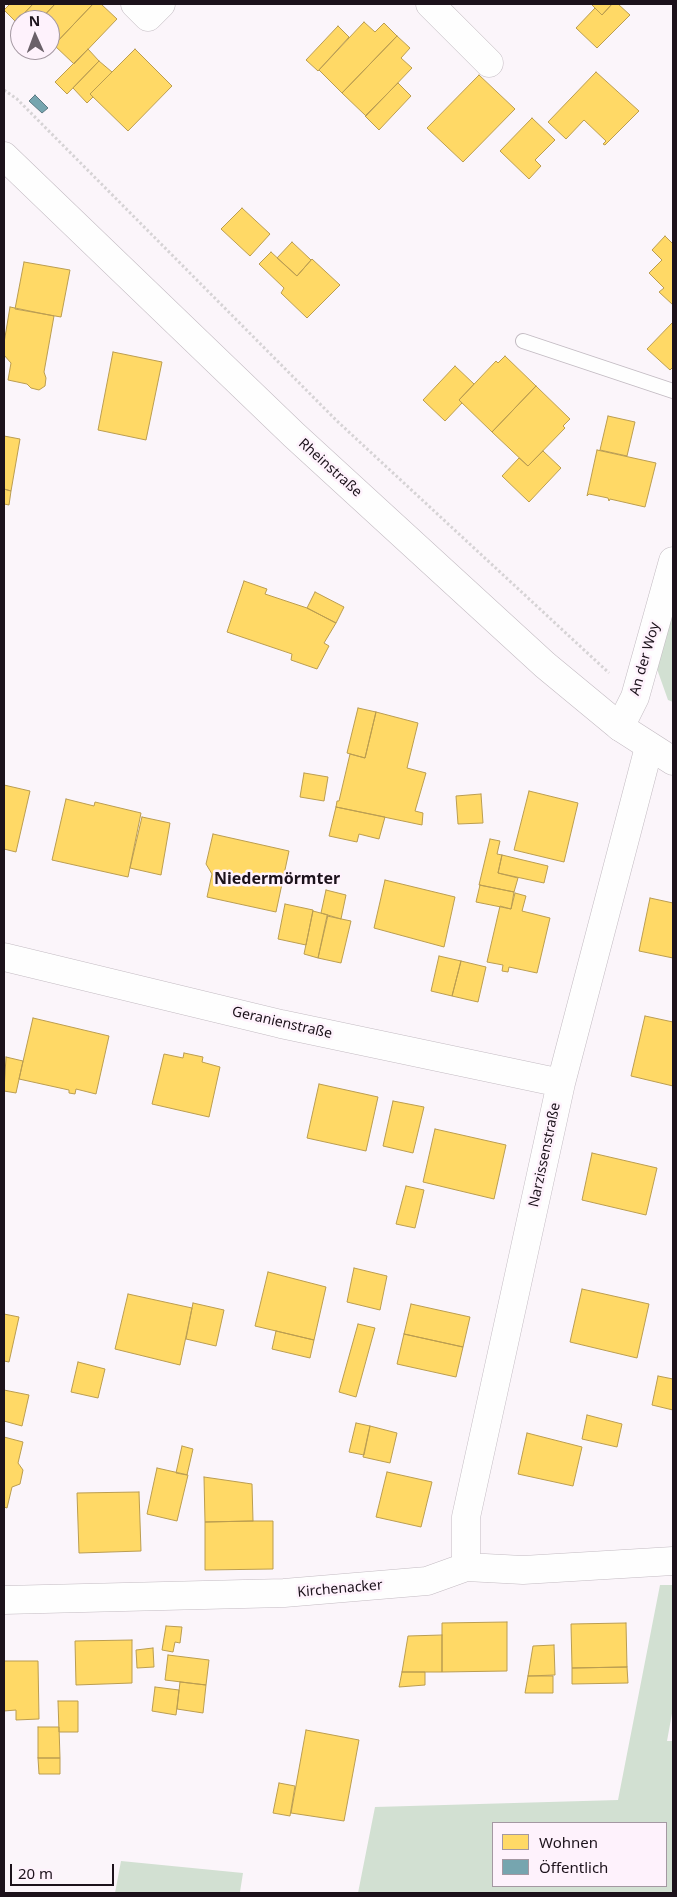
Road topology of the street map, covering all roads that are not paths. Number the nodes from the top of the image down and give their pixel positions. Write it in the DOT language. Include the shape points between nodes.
graph roads {
  1 [pos="135,4"];
  2 [pos="161,4"];
  3 [pos="430,4"];
  4 [pos="489,63"];
  5 [pos="4,156"];
  6 [pos="522,341"];
  7 [pos="673,391"];
  8 [pos="673,560"];
  9 [pos="620,727"];
  10 [pos="649,747"];
  11 [pos="673,760"];
  12 [pos="4,957"];
  13 [pos="561,1083"];
  14 [pos="673,1561"];
  15 [pos="466,1568"];
  16 [pos="4,1600"];
  1 -- 2 [label="street" via="148,17"];
  3 -- 4 [label="street"];
  5 -- 9 [label="street, Rheinstraße" via="301,442 545,665"];
  6 -- 7 [label="lane"];
  8 -- 9 [label="street, An der Woy" via="635,697"];
  9 -- 10 [label="street, Rheinstraße"];
  10 -- 11 [label="street, Rheinstraße"];
  10 -- 13 [label="street, Narzissenstraße"];
  12 -- 13 [label="street, Geranienstraße" via="281,1024"];
  13 -- 15 [label="street, Narzissenstraße" via="466,1517"];
  14 -- 15 [label="street, Kirchenacker" via="523,1570"];
  15 -- 16 [label="street, Kirchenacker" via="427,1581 284,1594"];
}
